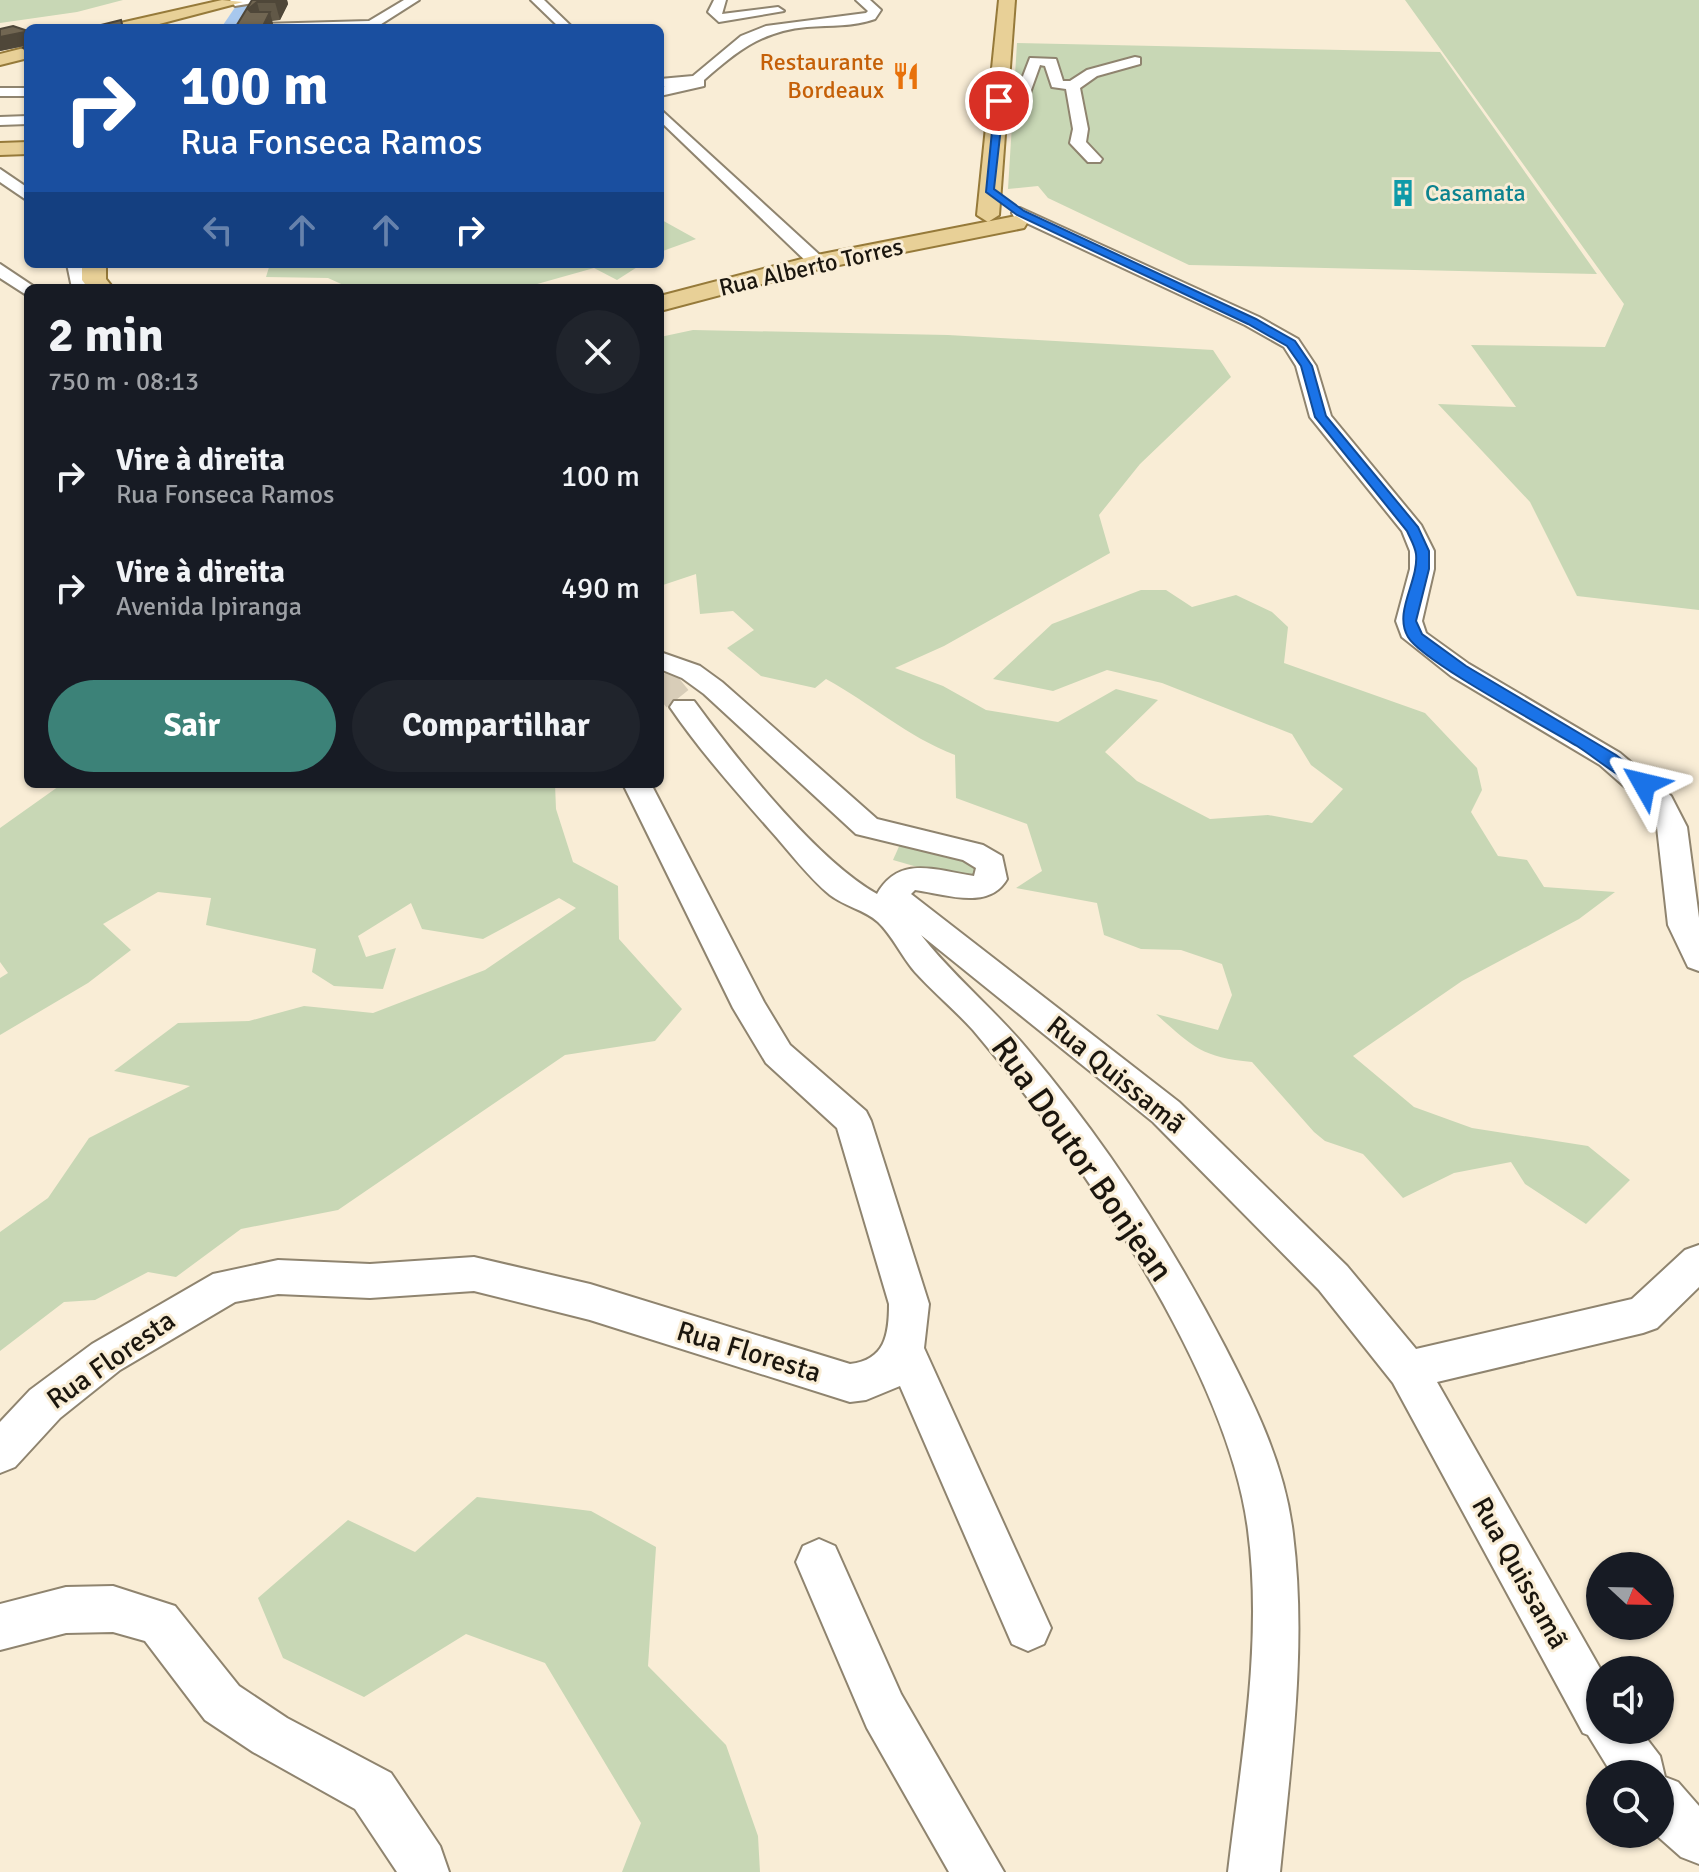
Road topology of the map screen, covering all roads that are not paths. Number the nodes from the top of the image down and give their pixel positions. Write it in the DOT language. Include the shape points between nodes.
graph roads {
  1 [pos="260,0"];
  2 [pos="413,0"];
  3 [pos="537,0"];
  4 [pos="720,0"];
  5 [pos="862,0"];
  6 [pos="1007,0"];
  7 [pos="235,1"];
  8 [pos="822,9"];
  9 [pos="139,24"];
  10 [pos="219,24"];
  11 [pos="245,24"];
  12 [pos="374,24"];
  13 [pos="563,24"];
  14 [pos="24,53"];
  15 [pos="0,60"];
  16 [pos="1135,61"];
  17 [pos="696,80"];
  18 [pos="664,83"];
  19 [pos="1073,86"];
  20 [pos="664,91"];
  21 [pos="0,92"];
  22 [pos="24,92"];
  23 [pos="999,101"];
  24 [pos="664,117"];
  25 [pos="24,120"];
  26 [pos="0,121"];
  27 [pos="24,148"];
  28 [pos="0,149"];
  29 [pos="1094,159"];
  30 [pos="0,174"];
  31 [pos="989,190"];
  32 [pos="24,193"];
  33 [pos="988,215"];
  34 [pos="1018,218"];
  35 [pos="963,232"];
  36 [pos="817,262"];
  37 [pos="0,269"];
  38 [pos="24,287"];
  39 [pos="664,303"];
  40 [pos="664,663"];
  41 [pos="684,707"];
  42 [pos="639,788"];
  43 [pos="890,904"];
  44 [pos="1699,959"];
  45 [pos="1699,1262"];
  46 [pos="905,1350"];
  47 [pos="1408,1370"];
  48 [pos="0,1452"];
  49 [pos="819,1562"];
  50 [pos="0,1627"];
  51 [pos="1028,1628"];
  52 [pos="1586,1691"];
  53 [pos="1674,1818"];
  54 [pos="1699,1839"];
  55 [pos="423,1872"];
  56 [pos="978,1872"];
  57 [pos="1254,1872"];
  1 -- 7 [label="street"];
  1 -- 11 [label="main road"];
  2 -- 12 [label="street"];
  3 -- 13 [label="street"];
  4 -- 8 [label="street" via="714,12 723,18"];
  5 -- 17 [label="street" via="875,10 871,16 752,35 726,50"];
  6 -- 23 [label="main road"];
  7 -- 9 [label="main road"];
  7 -- 10 [label="main road"];
  14 -- 15 [label="main road"];
  16 -- 19 [label="street" via="1092,73"];
  17 -- 18 [label="street"];
  17 -- 20 [label="street" via="695,86"];
  19 -- 23 [label="street" via="1057,84 1051,62 1040,60 1032,64 1021,101"];
  19 -- 29 [label="street" via="1081,129 1078,143"];
  21 -- 22 [label="street"];
  23 -- 31 [label="main road"];
  24 -- 36 [label="street"];
  25 -- 26 [label="street"];
  27 -- 28 [label="main road"];
  30 -- 32 [label="street"];
  31 -- 33 [label="main road"];
  31 -- 34 [label="main road"];
  33 -- 34 [label="main road" via="997,223"];
  33 -- 35 [label="main road, Rua Alberto Torres"];
  34 -- 35 [label="main road, Rua Alberto Torres"];
  34 -- 44 [label="street" via="1054,228 1291,343 1301,354 1321,417 1413,530 1422,551 1409,621 1415,637 1460,670 1610,759 1661,803 1672,827 1684,925"];
  35 -- 36 [label="main road, Rua Alberto Torres"];
  36 -- 39 [label="main road, Rua Alberto Torres"];
  37 -- 38 [label="street"];
  40 -- 43 [label="street" via="691,672 713,688 867,827 972,852 991,863 994,871 987,885 979,888 908,878"];
  41 -- 43 [label="street" via="717,752 842,888"];
  42 -- 46 [label="street" via="778,1054 853,1121 909,1304 911,1329"];
  43 -- 47 [label="street, Rua Quissamã" via="1166,1112 1333,1278"];
  43 -- 57 [label="street, Rua Doutor Bonjean" via="921,957 983,1020 1041,1091 1130,1214 1239,1418 1263,1486 1274,1624"];
  45 -- 47 [label="street" via="1643,1315"];
  46 -- 48 [label="street, Rua Floresta" via="869,1383 850,1383 590,1302 474,1274 370,1281 278,1277 227,1286 106,1357 45,1404"];
  46 -- 51 [label="street"];
  47 -- 52 [label="street, Rua Quissamã"];
  49 -- 56 [label="street" via="884,1711"];
  50 -- 55 [label="street" via="66,1610 113,1609 159,1622 222,1703 373,1791"];
  53 -- 54 [label="street"];
}
